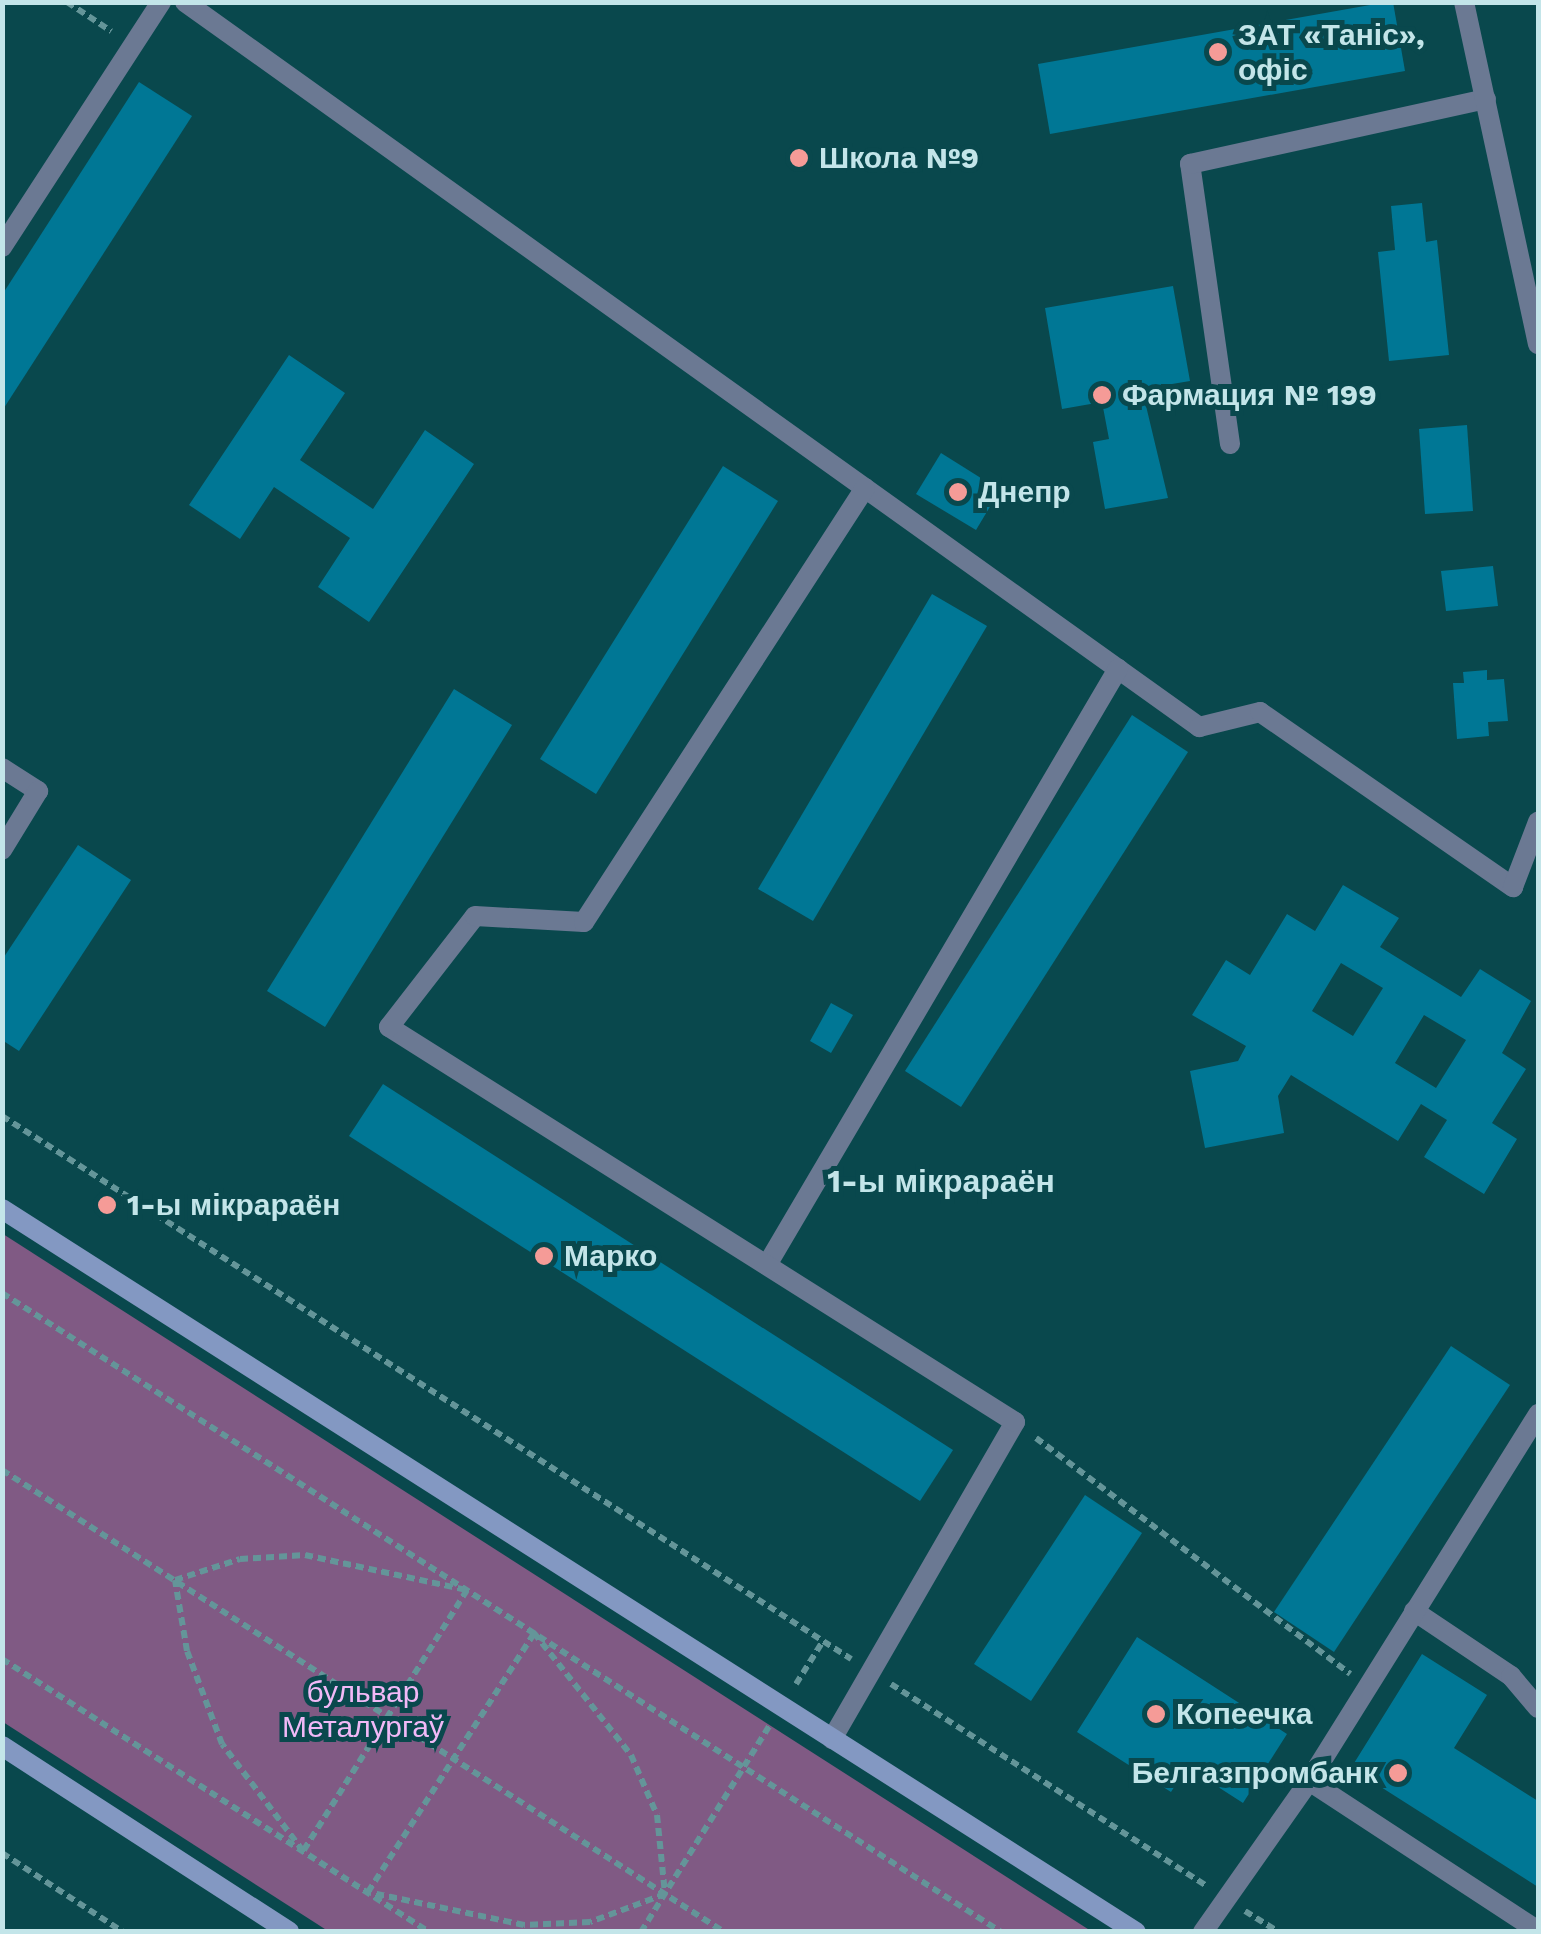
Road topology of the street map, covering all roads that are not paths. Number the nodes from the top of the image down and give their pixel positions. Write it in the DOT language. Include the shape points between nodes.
graph roads {
  1 [pos="161,2"];
  2 [pos="185,2"];
  3 [pos="1464,2"];
  4 [pos="1486,99"];
  5 [pos="2,247"];
  6 [pos="1538,344"];
  7 [pos="1230,444"];
  8 [pos="866,488"];
  9 [pos="1118,668"];
  10 [pos="2,768"];
  11 [pos="1538,822"];
  12 [pos="2,850"];
  13 [pos="2,1209"];
  14 [pos="767,1265"];
  15 [pos="1538,1414"];
  16 [pos="1414,1611"];
  17 [pos="1538,1708"];
  18 [pos="832,1739"];
  19 [pos="2,1746"];
  20 [pos="1309,1781"];
  21 [pos="1538,1931"];
  22 [pos="288,1932"];
  23 [pos="1136,1932"];
  24 [pos="1203,1932"];
  1 -- 5 [label="street"];
  2 -- 8 [label="street"];
  3 -- 4 [label="street"];
  4 -- 6 [label="street"];
  4 -- 7 [label="street" via="1190,164"];
  8 -- 9 [label="street"];
  8 -- 14 [label="street" via="584,922 474,916 390,1027"];
  9 -- 11 [label="street" via="1199,727 1260,712 1513,887"];
  9 -- 14 [label="street"];
  10 -- 12 [label="street" via="38,792"];
  13 -- 18 [label="main road"];
  14 -- 18 [label="street" via="1015,1422"];
  15 -- 16 [label="street"];
  16 -- 17 [label="street" via="1511,1676"];
  16 -- 20 [label="street"];
  18 -- 23 [label="main road"];
  19 -- 22 [label="main road"];
  20 -- 21 [label="street"];
  20 -- 24 [label="street"];
}
